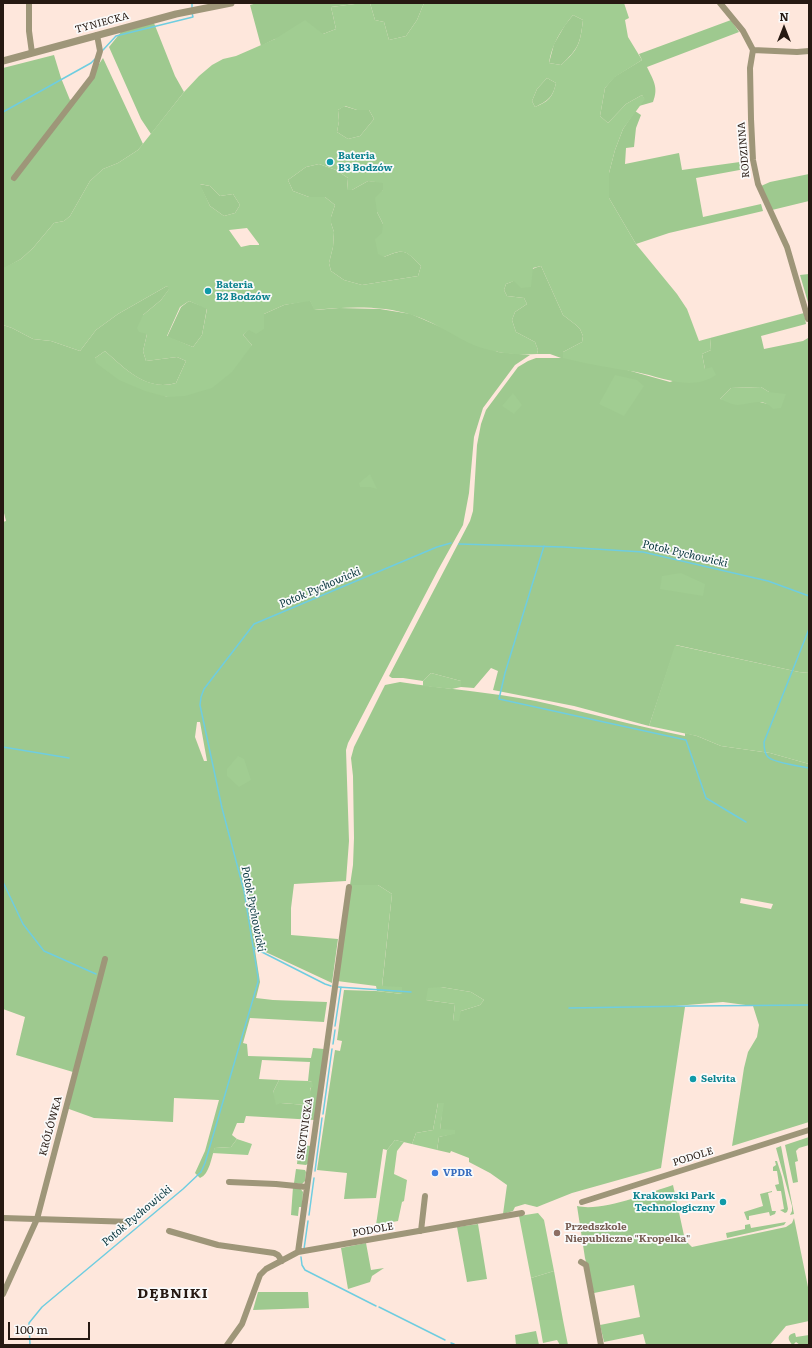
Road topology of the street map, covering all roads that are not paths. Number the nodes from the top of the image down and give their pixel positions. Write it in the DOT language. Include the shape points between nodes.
graph roads {
  1 [pos="29,3"];
  2 [pos="231,3"];
  3 [pos="720,3"];
  4 [pos="97,35"];
  5 [pos="753,50"];
  6 [pos="809,51"];
  7 [pos="32,53"];
  8 [pos="3,61"];
  9 [pos="14,178"];
  10 [pos="808,320"];
  11 [pos="349,887"];
  12 [pos="106,959"];
  13 [pos="809,1130"];
  14 [pos="229,1182"];
  15 [pos="306,1187"];
  16 [pos="425,1196"];
  17 [pos="582,1202"];
  18 [pos="522,1213"];
  19 [pos="3,1218"];
  20 [pos="37,1219"];
  21 [pos="134,1222"];
  22 [pos="169,1231"];
  23 [pos="421,1231"];
  24 [pos="298,1252"];
  25 [pos="282,1261"];
  26 [pos="581,1262"];
  27 [pos="3,1294"];
  28 [pos="227,1345"];
  29 [pos="601,1345"];
  1 -- 7 [label="street"];
  2 -- 4 [label="street, TYNIECKA" via="176,14"];
  3 -- 5 [label="street" via="743,31"];
  4 -- 7 [label="street, TYNIECKA"];
  4 -- 9 [label="street" via="100,51 92,77"];
  5 -- 6 [label="street"];
  5 -- 10 [label="street, RODZINNA" via="750,68 753,160 758,184 787,247"];
  7 -- 8 [label="street, TYNIECKA"];
  11 -- 15 [label="street, SKOTNICKA"];
  12 -- 20 [label="street, KRÓLÓWKA"];
  13 -- 17 [label="street, PODOLE"];
  14 -- 15 [label="street"];
  15 -- 24 [label="street, SKOTNICKA"];
  16 -- 23 [label="street"];
  18 -- 23 [label="street, PODOLE"];
  19 -- 20 [label="street"];
  20 -- 21 [label="street"];
  20 -- 27 [label="street, KRÓLÓWKA"];
  22 -- 25 [label="street" via="218,1245 274,1253"];
  23 -- 24 [label="street, PODOLE"];
  24 -- 25 [label="street"];
  25 -- 28 [label="street" via="260,1275 242,1322"];
  26 -- 29 [label="street" via="586,1265"];
}
